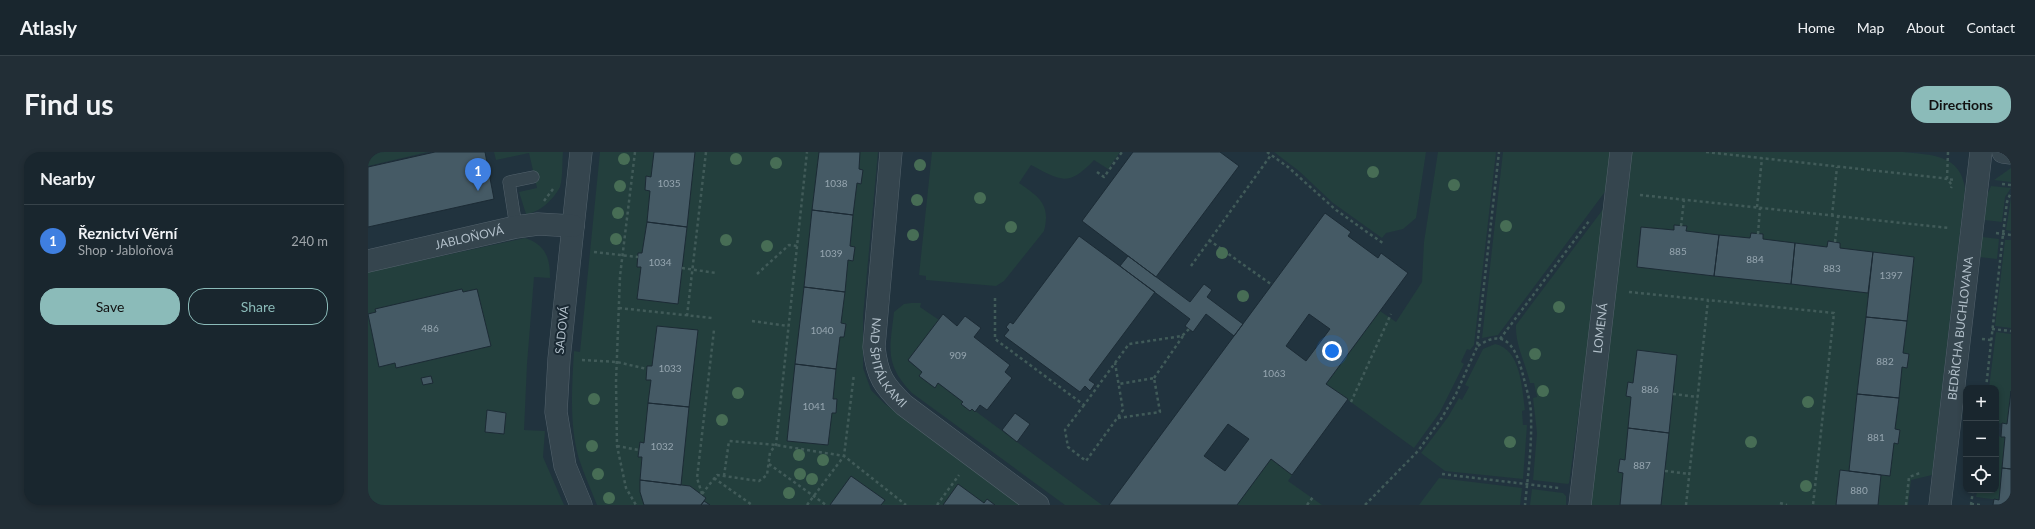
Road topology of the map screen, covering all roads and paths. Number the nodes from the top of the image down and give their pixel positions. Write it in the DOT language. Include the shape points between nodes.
graph roads {
  1 [pos="581,152"];
  2 [pos="635,152"];
  3 [pos="706,152"];
  4 [pos="807,152"];
  5 [pos="891,152"];
  6 [pos="1122,152"];
  7 [pos="1267,152"];
  8 [pos="1499,152"];
  9 [pos="1621,152"];
  10 [pos="1706,152"];
  11 [pos="1981,152"];
  12 [pos="2003,152"];
  13 [pos="2011,153"];
  14 [pos="1271,155"];
  15 [pos="1762,158"];
  16 [pos="1837,167"];
  17 [pos="1097,172"];
  18 [pos="533,177"];
  19 [pos="1616,192"];
  20 [pos="1951,192"];
  21 [pos="2011,192"];
  22 [pos="1684,200"];
  23 [pos="1759,208"];
  24 [pos="1832,216"];
  25 [pos="1838,217"];
  26 [pos="1590,219"];
  27 [pos="1948,221"];
  28 [pos="573,226"];
  29 [pos="1681,226"];
  30 [pos="516,227"];
  31 [pos="1948,228"];
  32 [pos="1972,230"];
  33 [pos="1758,234"];
  34 [pos="2003,234"];
  35 [pos="2011,235"];
  36 [pos="1947,236"];
  37 [pos="1209,240"];
  38 [pos="1835,242"];
  39 [pos="1384,244"];
  40 [pos="797,246"];
  41 [pos="570,249"];
  42 [pos="623,256"];
  43 [pos="638,257"];
  44 [pos="368,261"];
  45 [pos="1191,266"];
  46 [pos="682,268"];
  47 [pos="692,270"];
  48 [pos="716,273"];
  49 [pos="756,274"];
  50 [pos="1272,285"];
  51 [pos="1606,290"];
  52 [pos="995,298"];
  53 [pos="1708,300"];
  54 [pos="619,308"];
  55 [pos="1391,314"];
  56 [pos="687,316"];
  57 [pos="712,318"];
  58 [pos="752,321"];
  59 [pos="788,326"];
  60 [pos="1189,329"];
  61 [pos="1992,329"];
  62 [pos="714,330"];
  63 [pos="2011,331"];
  64 [pos="1184,335"];
  65 [pos="1500,339"];
  66 [pos="1477,346"];
  67 [pos="559,359"];
  68 [pos="617,362"];
  69 [pos="1116,363"];
  70 [pos="647,369"];
  71 [pos="854,372"];
  72 [pos="1154,378"];
  73 [pos="1119,384"];
  74 [pos="1986,385"];
  75 [pos="1673,394"];
  76 [pos="1698,397"];
  77 [pos="1351,402"];
  78 [pos="1084,406"];
  79 [pos="1117,418"];
  80 [pos="776,445"];
  81 [pos="617,446"];
  82 [pos="639,450"];
  83 [pos="844,456"];
  84 [pos="973,457"];
  85 [pos="768,464"];
  86 [pos="1921,465"];
  87 [pos="1665,471"];
  88 [pos="1442,474"];
  89 [pos="1690,474"];
  90 [pos="724,476"];
  91 [pos="714,478"];
  92 [pos="1527,484"];
  93 [pos="1973,493"];
  94 [pos="813,496"];
  95 [pos="1313,497"];
  96 [pos="1581,498"];
  97 [pos="1780,503"];
  98 [pos="1971,504"];
  99 [pos="581,505"];
  100 [pos="635,505"];
  101 [pos="752,505"];
  102 [pos="807,505"];
  103 [pos="826,505"];
  104 [pos="906,505"];
  105 [pos="937,505"];
  106 [pos="1038,505"];
  107 [pos="1307,505"];
  108 [pos="1365,505"];
  109 [pos="1525,505"];
  110 [pos="1686,505"];
  111 [pos="1787,505"];
  112 [pos="1812,505"];
  113 [pos="1906,505"];
  114 [pos="1940,505"];
  115 [pos="1981,505"];
  1 -- 28 [label="street, SADOVÁ"];
  2 -- 42 [label="path"];
  3 -- 47 [label="path"];
  4 -- 40 [label="path"];
  5 -- 84 [label="street, NAD ŠPITÁLKAMI" via="874,347 878,372 891,392 904,405"];
  6 -- 17 [label="path" via="1104,177"];
  7 -- 14 [label="path"];
  8 -- 66 [label="path"];
  9 -- 19 [label="street, LOMENÁ"];
  10 -- 15 [label="path"];
  11 -- 32 [label="street, BEDŘICHA BUCHLOVANA"];
  12 -- 13 [label="street"];
  14 -- 37 [label="path"];
  14 -- 39 [label="path" via="1336,210"];
  15 -- 16 [label="path"];
  15 -- 23 [label="path"];
  16 -- 20 [label="path" via="1947,179 1952,185"];
  16 -- 24 [label="path"];
  18 -- 30 [label="lane" via="510,182"];
  19 -- 22 [label="path"];
  19 -- 51 [label="street, LOMENÁ"];
  21 -- 34 [label="path" via="2007,202"];
  22 -- 23 [label="path"];
  22 -- 29 [label="path"];
  23 -- 24 [label="path"];
  23 -- 33 [label="path"];
  24 -- 25 [label="path"];
  25 -- 31 [label="path"];
  25 -- 38 [label="path"];
  26 -- 65 [label="path"];
  27 -- 31 [label="path"];
  28 -- 30 [label="street, JABLOŇOVÁ" via="538,224"];
  28 -- 41 [label="street, SADOVÁ"];
  30 -- 44 [label="street, JABLOŇOVÁ"];
  31 -- 32 [label="path"];
  31 -- 36 [label="path"];
  32 -- 34 [label="path"];
  32 -- 114 [label="street, BEDŘICHA BUCHLOVANA"];
  34 -- 35 [label="path"];
  34 -- 61 [label="path"];
  37 -- 45 [label="path"];
  37 -- 50 [label="path"];
  40 -- 49 [label="path" via="789,245"];
  40 -- 59 [label="path"];
  41 -- 42 [label="path"];
  41 -- 67 [label="street, SADOVÁ"];
  42 -- 43 [label="path"];
  42 -- 54 [label="path"];
  46 -- 47 [label="path"];
  47 -- 48 [label="path"];
  47 -- 56 [label="path"];
  51 -- 53 [label="path"];
  51 -- 96 [label="street, LOMENÁ"];
  52 -- 78 [label="path" via="995,339"];
  53 -- 76 [label="path"];
  53 -- 112 [label="path" via="1834,313"];
  54 -- 56 [label="path"];
  54 -- 68 [label="path"];
  55 -- 77 [label="path"];
  56 -- 57 [label="path"];
  58 -- 59 [label="path"];
  59 -- 80 [label="path"];
  60 -- 64 [label="path"];
  61 -- 63 [label="path"];
  61 -- 74 [label="path"];
  62 -- 91 [label="path" via="697,478 702,494"];
  64 -- 69 [label="path" via="1129,344"];
  64 -- 72 [label="path"];
  65 -- 66 [label="path" via="1488,340"];
  65 -- 92 [label="path" via="1509,342 1519,358 1529,398 1531,444"];
  66 -- 108 [label="path" via="1456,394 1441,419 1418,451"];
  67 -- 68 [label="path"];
  67 -- 99 [label="street, SADOVÁ" via="556,412 558,428 565,466"];
  68 -- 70 [label="path"];
  68 -- 81 [label="path"];
  69 -- 73 [label="path"];
  69 -- 78 [label="path"];
  71 -- 83 [label="path"];
  72 -- 73 [label="path"];
  72 -- 79 [label="path" via="1160,412"];
  73 -- 79 [label="path" via="1123,410"];
  75 -- 76 [label="path"];
  76 -- 89 [label="path"];
  78 -- 79 [label="path" via="1065,430 1068,447 1086,461"];
  80 -- 83 [label="path"];
  80 -- 85 [label="path" via="770,452"];
  80 -- 90 [label="path" via="729,440"];
  81 -- 82 [label="path"];
  81 -- 100 [label="path" via="626,488"];
  83 -- 94 [label="path"];
  83 -- 104 [label="path"];
  84 -- 105 [label="path"];
  84 -- 106 [label="street, NAD ŠPITÁLKAMI"];
  85 -- 90 [label="path" via="767,475 758,481"];
  85 -- 94 [label="path"];
  86 -- 113 [label="path" via="1920,473 1909,477"];
  87 -- 89 [label="path"];
  88 -- 92 [label="path"];
  89 -- 110 [label="path"];
  90 -- 91 [label="path" via="717,475"];
  91 -- 101 [label="path"];
  92 -- 96 [label="path"];
  92 -- 109 [label="path"];
  93 -- 98 [label="path"];
  94 -- 102 [label="path"];
  94 -- 103 [label="path"];
  95 -- 107 [label="path"];
  97 -- 111 [label="path"];
  98 -- 115 [label="path"];
}
